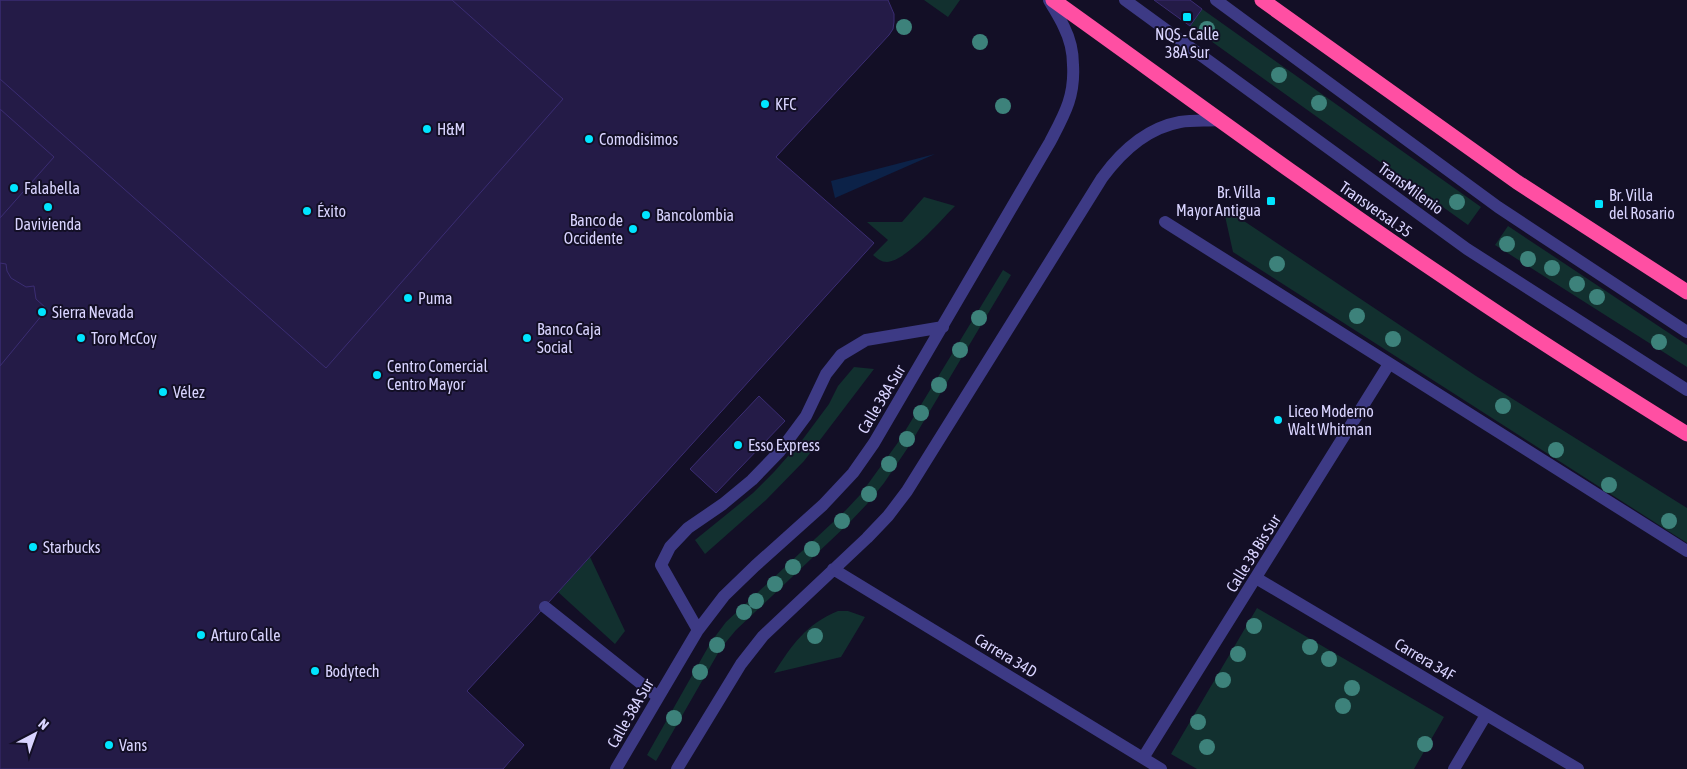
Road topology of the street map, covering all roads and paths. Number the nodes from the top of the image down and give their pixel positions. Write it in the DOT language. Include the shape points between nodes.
graph roads {
  1 [pos="1049,0"];
  2 [pos="1053,0"];
  3 [pos="1125,0"];
  4 [pos="1216,0"];
  5 [pos="1262,0"];
  6 [pos="1219,120"];
  7 [pos="1166,222"];
  8 [pos="1687,292"];
  9 [pos="943,327"];
  10 [pos="1687,332"];
  11 [pos="1389,364"];
  12 [pos="1687,390"];
  13 [pos="1687,434"];
  14 [pos="1687,551"];
  15 [pos="833,569"];
  16 [pos="1256,578"];
  17 [pos="545,607"];
  18 [pos="698,630"];
  19 [pos="658,697"];
  20 [pos="1486,715"];
  21 [pos="1144,758"];
  22 [pos="616,769"];
  23 [pos="677,769"];
  24 [pos="1161,769"];
  25 [pos="1454,769"];
  26 [pos="1578,769"];
  1 -- 9 [label="street, Calle 38A Sur" via="1073,50 1072,96 1050,142"];
  2 -- 6 [label="highway, Transversal 35"];
  3 -- 12 [label="street, TransMilenio" via="1467,249"];
  4 -- 10 [label="street" via="1498,207"];
  5 -- 8 [label="highway" via="1517,182"];
  6 -- 13 [label="highway, Transversal 35" via="1446,278"];
  6 -- 15 [label="street" via="1179,122 1162,128 1137,141 1115,160 907,491 888,516"];
  7 -- 11 [label="street"];
  9 -- 18 [label="street, Calle 38A Sur" via="874,444 853,473 823,506 724,596"];
  9 -- 18 [label="street" via="866,340 841,355 826,374 806,416 780,450 752,480 688,528 670,547 662,565"];
  11 -- 14 [label="street"];
  11 -- 16 [label="street, Calle 38 Bis Sur"];
  15 -- 21 [label="street, Carrera 34D"];
  15 -- 23 [label="street" via="757,643"];
  16 -- 20 [label="street, Carrera 34F"];
  16 -- 21 [label="street, Calle 38 Bis Sur"];
  17 -- 19 [label="street"];
  18 -- 19 [label="street, Calle 38A Sur"];
  19 -- 22 [label="street, Calle 38A Sur"];
  20 -- 25 [label="street"];
  20 -- 26 [label="street, Carrera 34F"];
  21 -- 24 [label="street, Carrera 34D"];
}
